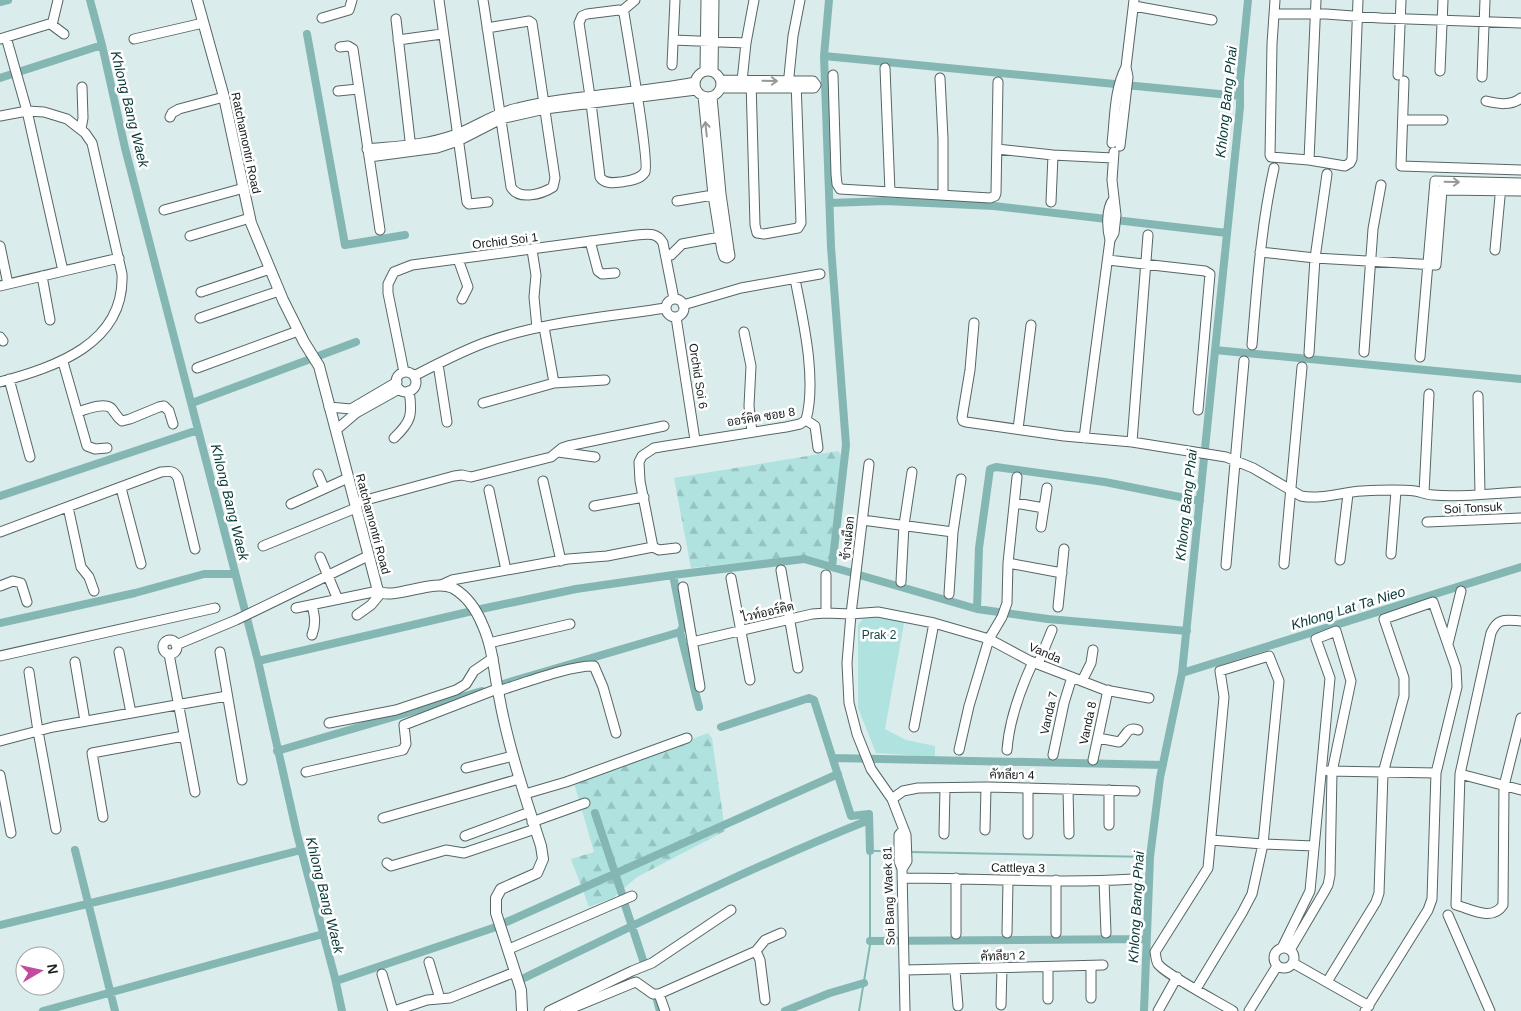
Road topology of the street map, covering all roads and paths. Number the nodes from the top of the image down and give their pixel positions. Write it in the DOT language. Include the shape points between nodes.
graph roads {
  1 [pos="58,0"];
  2 [pos="197,0"];
  3 [pos="352,0"];
  4 [pos="439,0"];
  5 [pos="483,0"];
  6 [pos="635,0"];
  7 [pos="675,0"];
  8 [pos="706,0"];
  9 [pos="714,0"];
  10 [pos="754,0"];
  11 [pos="800,0"];
  12 [pos="1275,0"];
  13 [pos="1316,0"];
  14 [pos="1358,0"];
  15 [pos="1401,0"];
  16 [pos="1443,0"];
  17 [pos="1485,0"];
  18 [pos="1134,3"];
  19 [pos="622,11"];
  20 [pos="1274,14"];
  21 [pos="1316,14"];
  22 [pos="1357,16"];
  23 [pos="322,18"];
  24 [pos="1400,18"];
  25 [pos="396,19"];
  26 [pos="1442,19"];
  27 [pos="1212,20"];
  28 [pos="1484,21"];
  29 [pos="203,23"];
  30 [pos="1521,23"];
  31 [pos="52,24"];
  32 [pos="487,28"];
  33 [pos="64,34"];
  34 [pos="442,34"];
  35 [pos="3,38"];
  36 [pos="134,39"];
  37 [pos="398,40"];
  38 [pos="673,40"];
  39 [pos="709,41"];
  40 [pos="746,43"];
  41 [pos="340,47"];
  42 [pos="672,66"];
  43 [pos="885,68"];
  44 [pos="709,71"];
  45 [pos="1440,71"];
  46 [pos="834,74"];
  47 [pos="1482,77"];
  48 [pos="940,78"];
  49 [pos="998,82"];
  50 [pos="748,83"];
  51 [pos="721,84"];
  52 [pos="792,85"];
  53 [pos="82,88"];
  54 [pos="358,89"];
  55 [pos="338,91"];
  56 [pos="702,91"];
  57 [pos="636,94"];
  58 [pos="224,97"];
  59 [pos="1521,98"];
  60 [pos="590,99"];
  61 [pos="1486,102"];
  62 [pos="545,106"];
  63 [pos="27,111"];
  64 [pos="0,116"];
  65 [pos="500,116"];
  66 [pos="170,117"];
  67 [pos="1403,120"];
  68 [pos="1443,120"];
  69 [pos="81,129"];
  70 [pos="457,138"];
  71 [pos="411,148"];
  72 [pos="997,149"];
  73 [pos="1115,150"];
  74 [pos="368,153"];
  75 [pos="1053,155"];
  76 [pos="1309,160"];
  77 [pos="1274,168"];
  78 [pos="1521,170"];
  79 [pos="1327,174"];
  80 [pos="1521,183"];
  81 [pos="1380,185"];
  82 [pos="1501,187"];
  83 [pos="244,188"];
  84 [pos="1521,191"];
  85 [pos="890,192"];
  86 [pos="717,194"];
  87 [pos="943,194"];
  88 [pos="677,201"];
  89 [pos="488,202"];
  90 [pos="1051,202"];
  91 [pos="164,210"];
  92 [pos="250,218"];
  93 [pos="380,230"];
  94 [pos="1148,235"];
  95 [pos="190,236"];
  96 [pos="590,241"];
  97 [pos="0,246"];
  98 [pos="532,250"];
  99 [pos="1495,250"];
  100 [pos="1260,252"];
  101 [pos="671,255"];
  102 [pos="119,258"];
  103 [pos="1315,258"];
  104 [pos="458,259"];
  105 [pos="1108,260"];
  106 [pos="1371,262"];
  107 [pos="1146,265"];
  108 [pos="1432,265"];
  109 [pos="270,270"];
  110 [pos="63,271"];
  111 [pos="615,272"];
  112 [pos="820,274"];
  113 [pos="42,276"];
  114 [pos="795,278"];
  115 [pos="4,285"];
  116 [pos="279,291"];
  117 [pos="201,292"];
  118 [pos="462,299"];
  119 [pos="674,299"];
  120 [pos="683,305"];
  121 [pos="666,308"];
  122 [pos="676,316"];
  123 [pos="200,318"];
  124 [pos="50,320"];
  125 [pos="974,323"];
  126 [pos="1031,325"];
  127 [pos="541,328"];
  128 [pos="298,331"];
  129 [pos="744,332"];
  130 [pos="1252,345"];
  131 [pos="1364,352"];
  132 [pos="1309,353"];
  133 [pos="1420,357"];
  134 [pos="1244,361"];
  135 [pos="62,362"];
  136 [pos="438,364"];
  137 [pos="1302,367"];
  138 [pos="197,368"];
  139 [pos="404,372"];
  140 [pos="414,376"];
  141 [pos="5,380"];
  142 [pos="605,380"];
  143 [pos="554,384"];
  144 [pos="402,387"];
  145 [pos="1429,394"];
  146 [pos="1478,396"];
  147 [pos="483,403"];
  148 [pos="329,407"];
  149 [pos="1198,410"];
  150 [pos="77,412"];
  151 [pos="348,414"];
  152 [pos="806,420"];
  153 [pos="447,422"];
  154 [pos="173,424"];
  155 [pos="664,426"];
  156 [pos="336,430"];
  157 [pos="1018,430"];
  158 [pos="752,432"];
  159 [pos="394,438"];
  160 [pos="1084,438"];
  161 [pos="695,440"];
  162 [pos="1132,442"];
  163 [pos="107,448"];
  164 [pos="818,448"];
  165 [pos="558,452"];
  166 [pos="30,456"];
  167 [pos="595,456"];
  168 [pos="1235,460"];
  169 [pos="869,464"];
  170 [pos="912,472"];
  171 [pos="318,474"];
  172 [pos="1017,477"];
  173 [pos="348,478"];
  174 [pos="961,479"];
  175 [pos="543,482"];
  176 [pos="121,488"];
  177 [pos="324,488"];
  178 [pos="1047,488"];
  179 [pos="489,490"];
  180 [pos="1292,491"];
  181 [pos="1396,491"];
  182 [pos="1521,492"];
  183 [pos="1424,493"];
  184 [pos="1348,494"];
  185 [pos="1480,494"];
  186 [pos="644,497"];
  187 [pos="1015,503"];
  188 [pos="291,504"];
  189 [pos="355,506"];
  190 [pos="594,506"];
  191 [pos="68,507"];
  192 [pos="1044,508"];
  193 [pos="1521,518"];
  194 [pos="862,520"];
  195 [pos="1427,522"];
  196 [pos="904,525"];
  197 [pos="1041,527"];
  198 [pos="0,532"];
  199 [pos="953,532"];
  200 [pos="263,546"];
  201 [pos="653,547"];
  202 [pos="676,548"];
  203 [pos="194,549"];
  204 [pos="1064,549"];
  205 [pos="1392,554"];
  206 [pos="368,556"];
  207 [pos="320,557"];
  208 [pos="1340,560"];
  209 [pos="561,561"];
  210 [pos="1008,563"];
  211 [pos="141,564"];
  212 [pos="1284,564"];
  213 [pos="1226,565"];
  214 [pos="506,570"];
  215 [pos="781,570"];
  216 [pos="1062,572"];
  217 [pos="826,575"];
  218 [pos="328,576"];
  219 [pos="732,578"];
  220 [pos="901,582"];
  221 [pos="441,585"];
  222 [pos="0,586"];
  223 [pos="683,587"];
  224 [pos="94,591"];
  225 [pos="1461,591"];
  226 [pos="380,592"];
  227 [pos="949,594"];
  228 [pos="336,595"];
  229 [pos="26,602"];
  230 [pos="312,605"];
  231 [pos="1058,607"];
  232 [pos="215,608"];
  233 [pos="296,608"];
  234 [pos="826,613"];
  235 [pos="851,614"];
  236 [pos="357,615"];
  237 [pos="790,619"];
  238 [pos="1521,621"];
  239 [pos="934,623"];
  240 [pos="570,624"];
  241 [pos="1052,630"];
  242 [pos="740,631"];
  243 [pos="312,635"];
  244 [pos="989,639"];
  245 [pos="692,642"];
  246 [pos="489,644"];
  247 [pos="1448,644"];
  248 [pos="1094,650"];
  249 [pos="119,652"];
  250 [pos="220,652"];
  251 [pos="0,656"];
  252 [pos="492,658"];
  253 [pos="75,662"];
  254 [pos="1035,663"];
  255 [pos="798,668"];
  256 [pos="29,672"];
  257 [pos="1072,677"];
  258 [pos="750,680"];
  259 [pos="1082,681"];
  260 [pos="700,687"];
  261 [pos="498,690"];
  262 [pos="1108,690"];
  263 [pos="228,696"];
  264 [pos="1148,698"];
  265 [pos="179,705"];
  266 [pos="131,713"];
  267 [pos="1521,718"];
  268 [pos="85,722"];
  269 [pos="329,723"];
  270 [pos="914,727"];
  271 [pos="1138,730"];
  272 [pos="38,731"];
  273 [pos="616,733"];
  274 [pos="184,736"];
  275 [pos="687,738"];
  276 [pos="1098,738"];
  277 [pos="0,741"];
  278 [pos="959,750"];
  279 [pos="1007,750"];
  280 [pos="1053,755"];
  281 [pos="513,756"];
  282 [pos="1093,760"];
  283 [pos="466,768"];
  284 [pos="1321,770"];
  285 [pos="1332,771"];
  286 [pos="306,772"];
  287 [pos="1384,772"];
  288 [pos="1436,773"];
  289 [pos="1460,774"];
  290 [pos="0,775"];
  291 [pos="519,779"];
  292 [pos="242,780"];
  293 [pos="1504,786"];
  294 [pos="986,787"];
  295 [pos="945,788"];
  296 [pos="1028,788"];
  297 [pos="1068,789"];
  298 [pos="1109,790"];
  299 [pos="1521,790"];
  300 [pos="1135,791"];
  301 [pos="195,792"];
  302 [pos="524,794"];
  303 [pos="892,799"];
  304 [pos="585,803"];
  305 [pos="103,817"];
  306 [pos="383,818"];
  307 [pos="532,821"];
  308 [pos="1109,825"];
  309 [pos="56,829"];
  310 [pos="985,830"];
  311 [pos="11,833"];
  312 [pos="944,834"];
  313 [pos="1028,834"];
  314 [pos="1069,834"];
  315 [pos="465,836"];
  316 [pos="1210,840"];
  317 [pos="1263,844"];
  318 [pos="1314,846"];
  319 [pos="387,863"];
  320 [pos="902,868"];
  321 [pos="956,878"];
  322 [pos="1134,879"];
  323 [pos="1056,880"];
  324 [pos="1008,881"];
  325 [pos="1104,881"];
  326 [pos="632,896"];
  327 [pos="731,910"];
  328 [pos="1448,915"];
  329 [pos="1007,932"];
  330 [pos="781,933"];
  331 [pos="1056,933"];
  332 [pos="1106,933"];
  333 [pos="956,934"];
  334 [pos="509,949"];
  335 [pos="1286,949"];
  336 [pos="756,951"];
  337 [pos="429,962"];
  338 [pos="1293,963"];
  339 [pos="1103,965"];
  340 [pos="1091,966"];
  341 [pos="1277,966"];
  342 [pos="1048,967"];
  343 [pos="1002,968"];
  344 [pos="905,970"];
  345 [pos="955,970"];
  346 [pos="515,972"];
  347 [pos="382,974"];
  348 [pos="1177,978"];
  349 [pos="623,981"];
  350 [pos="1327,982"];
  351 [pos="1196,989"];
  352 [pos="659,994"];
  353 [pos="1091,998"];
  354 [pos="440,999"];
  355 [pos="1048,999"];
  356 [pos="764,1000"];
  357 [pos="1001,1005"];
  358 [pos="958,1006"];
  359 [pos="1219,1007"];
  360 [pos="1367,1009"];
  361 [pos="393,1011"];
  362 [pos="522,1011"];
  363 [pos="549,1011"];
  364 [pos="565,1011"];
  365 [pos="665,1011"];
  366 [pos="905,1011"];
  367 [pos="1158,1011"];
  368 [pos="1233,1011"];
  369 [pos="1249,1011"];
  370 [pos="1490,1011"];
  1 -- 31 [label="street"];
  2 -- 29 [label="street, Ratchamontri Road"];
  3 -- 23 [label="street" via="349,10"];
  4 -- 34 [label="street"];
  5 -- 32 [label="street"];
  6 -- 19 [label="street"];
  7 -- 38 [label="street"];
  8 -- 39 [label="street"];
  9 -- 39 [label="street"];
  10 -- 40 [label="street"];
  11 -- 52 [label="street"];
  12 -- 20 [label="street"];
  13 -- 21 [label="street"];
  14 -- 22 [label="street"];
  15 -- 24 [label="street"];
  16 -- 26 [label="street"];
  17 -- 28 [label="street"];
  18 -- 27 [label="street"];
  18 -- 73 [label="street"];
  19 -- 57 [label="street"];
  19 -- 60 [label="street" via="587,14 579,19"];
  20 -- 21 [label="street"];
  20 -- 76 [label="street" via="1269,152 1272,157"];
  21 -- 22 [label="street"];
  21 -- 76 [label="street"];
  22 -- 24 [label="street"];
  22 -- 76 [label="street" via="1352,159 1344,166"];
  24 -- 26 [label="street"];
  24 -- 67 [label="street"];
  25 -- 37 [label="street"];
  26 -- 28 [label="street"];
  26 -- 45 [label="street"];
  28 -- 30 [label="street"];
  28 -- 47 [label="street"];
  29 -- 36 [label="street"];
  29 -- 58 [label="street, Ratchamontri Road"];
  31 -- 33 [label="street"];
  31 -- 35 [label="street"];
  32 -- 62 [label="street" via="532,23"];
  32 -- 65 [label="street"];
  34 -- 37 [label="street"];
  34 -- 70 [label="street"];
  35 -- 63 [label="street"];
  37 -- 71 [label="street"];
  38 -- 39 [label="street"];
  38 -- 42 [label="street"];
  39 -- 40 [label="street"];
  39 -- 44 [label="street"];
  40 -- 50 [label="street"];
  41 -- 54 [label="street" via="353,49"];
  43 -- 85 [label="street"];
  44 -- 51 [label="street" via="717,73"];
  44 -- 56 [label="street" via="698,75"];
  46 -- 85 [label="street" via="838,186"];
  48 -- 87 [label="street"];
  49 -- 72 [label="street"];
  50 -- 51 [label="street"];
  50 -- 52 [label="street"];
  50 -- 52 [label="street" via="755,225 756,233 764,234 798,228 801,222"];
  51 -- 56 [label="street" via="719,92"];
  53 -- 69 [label="street"];
  54 -- 55 [label="street"];
  54 -- 74 [label="street"];
  56 -- 57 [label="street"];
  56 -- 86 [label="street"];
  57 -- 60 [label="street"];
  57 -- 60 [label="street" via="646,169 638,178 620,182 604,182 600,177"];
  58 -- 66 [label="street" via="179,109"];
  58 -- 83 [label="street, Ratchamontri Road"];
  59 -- 61 [label="street" via="1515,103"];
  60 -- 62 [label="street"];
  62 -- 65 [label="street"];
  62 -- 65 [label="street" via="555,183 547,191 536,194 516,193 511,187"];
  63 -- 64 [label="street"];
  63 -- 69 [label="street" via="67,119"];
  63 -- 110 [label="street"];
  65 -- 70 [label="street"];
  67 -- 68 [label="street"];
  67 -- 78 [label="street" via="1401,166"];
  69 -- 102 [label="street" via="92,144"];
  70 -- 71 [label="street" via="437,148"];
  70 -- 89 [label="street" via="466,202"];
  71 -- 74 [label="street"];
  72 -- 75 [label="street"];
  72 -- 87 [label="street" via="995,196"];
  73 -- 75 [label="street"];
  73 -- 105 [label="street"];
  74 -- 93 [label="street"];
  75 -- 90 [label="street"];
  77 -- 100 [label="street"];
  79 -- 103 [label="street"];
  80 -- 82 [label="street"];
  81 -- 106 [label="street"];
  82 -- 84 [label="street"];
  82 -- 99 [label="street"];
  82 -- 108 [label="street" via="1442,190"];
  83 -- 91 [label="street"];
  83 -- 92 [label="street, Ratchamontri Road"];
  85 -- 87 [label="street"];
  86 -- 88 [label="street"];
  86 -- 101 [label="street" via="724,237 682,244"];
  92 -- 95 [label="street"];
  92 -- 109 [label="street, Ratchamontri Road"];
  94 -- 107 [label="street"];
  96 -- 98 [label="street, Orchid Soi 1"];
  96 -- 111 [label="street" via="598,272"];
  96 -- 119 [label="street, Orchid Soi 1" via="648,234 659,237"];
  97 -- 115 [label="street"];
  98 -- 104 [label="street, Orchid Soi 1"];
  98 -- 127 [label="street" via="536,275 534,297"];
  100 -- 103 [label="street"];
  100 -- 130 [label="street"];
  102 -- 110 [label="street"];
  102 -- 135 [label="street" via="123,286 112,318 102,332"];
  103 -- 106 [label="street"];
  103 -- 132 [label="street"];
  104 -- 118 [label="street" via="468,287"];
  104 -- 139 [label="street, Orchid Soi 1" via="399,268 390,278 388,293"];
  105 -- 107 [label="street"];
  105 -- 160 [label="street"];
  106 -- 108 [label="street"];
  106 -- 131 [label="street"];
  107 -- 149 [label="street" via="1210,274"];
  107 -- 162 [label="street"];
  108 -- 133 [label="street"];
  109 -- 116 [label="street, Ratchamontri Road"];
  109 -- 117 [label="street"];
  110 -- 113 [label="street"];
  112 -- 114 [label="street"];
  113 -- 115 [label="street"];
  113 -- 124 [label="street"];
  114 -- 120 [label="street" via="741,288"];
  114 -- 152 [label="street, ออร์คิด ซอย 8" via="809,367"];
  116 -- 123 [label="street"];
  116 -- 128 [label="street, Ratchamontri Road"];
  119 -- 120 [label="street"];
  119 -- 121 [label="street" via="667,303"];
  120 -- 122 [label="street" via="683,311"];
  121 -- 122 [label="street" via="670,316"];
  121 -- 127 [label="street"];
  122 -- 161 [label="street, Orchid Soi 6"];
  125 -- 157 [label="street" via="962,420"];
  126 -- 157 [label="street"];
  127 -- 136 [label="street" via="484,343"];
  127 -- 143 [label="street"];
  128 -- 138 [label="street"];
  128 -- 148 [label="street, Ratchamontri Road" via="317,362"];
  129 -- 158 [label="street" via="751,366 749,406"];
  134 -- 168 [label="street"];
  135 -- 141 [label="street"];
  135 -- 150 [label="street"];
  136 -- 140 [label="street"];
  136 -- 153 [label="street"];
  137 -- 180 [label="street"];
  139 -- 140 [label="street"];
  139 -- 144 [label="street" via="398,376"];
  140 -- 144 [label="street" via="415,387"];
  141 -- 166 [label="street"];
  142 -- 143 [label="street"];
  143 -- 147 [label="street"];
  144 -- 151 [label="street"];
  144 -- 159 [label="street" via="411,404 410,421"];
  145 -- 183 [label="street"];
  146 -- 185 [label="street"];
  148 -- 151 [label="street"];
  148 -- 156 [label="street, Ratchamontri Road"];
  150 -- 154 [label="street" via="105,406 122,421 164,406"];
  150 -- 163 [label="street" via="88,446"];
  151 -- 156 [label="street"];
  152 -- 158 [label="street, ออร์คิด ซอย 8" via="786,428"];
  152 -- 164 [label="street" via="815,426"];
  155 -- 165 [label="street" via="568,446"];
  156 -- 173 [label="street, Ratchamontri Road"];
  157 -- 160 [label="street"];
  158 -- 161 [label="street, ออร์คิด ซอย 8"];
  160 -- 162 [label="street"];
  161 -- 186 [label="street, ออร์คิด ซอย 8" via="654,448 642,456 639,469"];
  162 -- 168 [label="street"];
  165 -- 167 [label="street"];
  165 -- 189 [label="street" via="554,456 471,477 454,476"];
  168 -- 180 [label="street"];
  168 -- 213 [label="street"];
  169 -- 194 [label="street, ช้างเผือก"];
  170 -- 196 [label="street"];
  171 -- 177 [label="street"];
  172 -- 187 [label="street"];
  173 -- 177 [label="street"];
  173 -- 189 [label="street, Ratchamontri Road"];
  174 -- 199 [label="street"];
  175 -- 209 [label="street"];
  176 -- 191 [label="street"];
  176 -- 203 [label="street" via="161,472 176,474"];
  176 -- 211 [label="street"];
  177 -- 188 [label="street"];
  178 -- 192 [label="street"];
  179 -- 214 [label="street"];
  180 -- 184 [label="street" via="1306,497"];
  180 -- 212 [label="street"];
  181 -- 183 [label="street"];
  181 -- 184 [label="street"];
  181 -- 205 [label="street"];
  182 -- 185 [label="street"];
  183 -- 185 [label="street" via="1448,496"];
  184 -- 208 [label="street"];
  186 -- 190 [label="street"];
  186 -- 201 [label="street"];
  187 -- 192 [label="street"];
  187 -- 210 [label="street"];
  189 -- 200 [label="street"];
  189 -- 206 [label="street, Ratchamontri Road"];
  191 -- 198 [label="street"];
  191 -- 224 [label="street" via="81,567"];
  192 -- 197 [label="street"];
  193 -- 195 [label="street, Soi Tonsuk"];
  194 -- 196 [label="street"];
  194 -- 235 [label="street, ช้างเผือก"];
  196 -- 199 [label="street"];
  196 -- 220 [label="street"];
  199 -- 227 [label="street"];
  201 -- 202 [label="street" via="660,550"];
  201 -- 209 [label="street"];
  204 -- 216 [label="street"];
  206 -- 218 [label="street"];
  206 -- 226 [label="street, Ratchamontri Road"];
  207 -- 218 [label="street"];
  209 -- 214 [label="street"];
  210 -- 216 [label="street"];
  210 -- 244 [label="street" via="1006,607"];
  214 -- 221 [label="street"];
  215 -- 237 [label="street"];
  216 -- 231 [label="street"];
  217 -- 234 [label="street"];
  218 -- 228 [label="street"];
  218 -- 265 [label="street" via="176,645 172,640 165,642 163,646 169,654"];
  219 -- 242 [label="street"];
  221 -- 226 [label="street, Ratchamontri Road"];
  221 -- 246 [label="street" via="454,589 471,605 478,614"];
  222 -- 229 [label="street" via="13,581 21,583"];
  223 -- 245 [label="street"];
  225 -- 247 [label="street"];
  226 -- 230 [label="street"];
  226 -- 236 [label="street" via="371,605"];
  230 -- 233 [label="street"];
  230 -- 243 [label="street" via="316,620"];
  232 -- 251 [label="street"];
  234 -- 235 [label="street, ไวท์ออร์คิด"];
  234 -- 237 [label="street, ไวท์ออร์คิด"];
  235 -- 239 [label="street, Vanda" via="878,612"];
  235 -- 303 [label="street, Soi Bang Waek 81" via="847,663 849,703 856,734 870,769"];
  237 -- 242 [label="street, ไวท์ออร์คิด"];
  237 -- 255 [label="street"];
  238 -- 289 [label="street" via="1504,620 1490,633"];
  239 -- 244 [label="street, Vanda"];
  239 -- 270 [label="street"];
  240 -- 246 [label="street"];
  241 -- 254 [label="street"];
  242 -- 245 [label="street, ไวท์ออร์คิด"];
  242 -- 258 [label="street"];
  244 -- 254 [label="street, Vanda"];
  244 -- 278 [label="street"];
  245 -- 260 [label="street"];
  246 -- 252 [label="street"];
  247 -- 287 [label="street" via="1433,602 1384,619 1405,684"];
  247 -- 288 [label="street" via="1456,668 1457,687"];
  248 -- 259 [label="street"];
  249 -- 266 [label="street"];
  250 -- 263 [label="street"];
  252 -- 261 [label="street"];
  252 -- 269 [label="street" via="456,690 396,710"];
  253 -- 268 [label="street"];
  254 -- 257 [label="street, Vanda"];
  254 -- 279 [label="street" via="1021,688"];
  256 -- 272 [label="street"];
  257 -- 259 [label="street, Vanda"];
  257 -- 280 [label="street, Vanda 7"];
  259 -- 262 [label="street, Vanda"];
  261 -- 273 [label="street" via="594,666"];
  261 -- 281 [label="street"];
  261 -- 286 [label="street" via="404,725 406,744 403,750"];
  262 -- 264 [label="street, Vanda"];
  262 -- 276 [label="street, Vanda 8"];
  263 -- 265 [label="street"];
  263 -- 292 [label="street"];
  265 -- 266 [label="street"];
  265 -- 274 [label="street"];
  266 -- 268 [label="street"];
  267 -- 293 [label="street"];
  268 -- 272 [label="street"];
  271 -- 276 [label="street" via="1128,730 1119,742"];
  272 -- 277 [label="street"];
  272 -- 309 [label="street"];
  274 -- 301 [label="street"];
  274 -- 305 [label="street" via="92,753"];
  275 -- 302 [label="street"];
  276 -- 282 [label="street, Vanda 8"];
  281 -- 283 [label="street"];
  281 -- 291 [label="street"];
  284 -- 285 [label="street"];
  284 -- 285 [label="street" via="1330,678 1316,639 1336,632 1351,681"];
  284 -- 318 [label="street"];
  285 -- 287 [label="street"];
  285 -- 335 [label="street" via="1328,885"];
  287 -- 288 [label="street"];
  287 -- 350 [label="street" via="1379,893"];
  288 -- 360 [label="street" via="1432,899"];
  289 -- 293 [label="street"];
  289 -- 293 [label="street" via="1456,904 1489,915 1500,911 1503,905"];
  290 -- 311 [label="street"];
  291 -- 302 [label="street"];
  291 -- 306 [label="street"];
  293 -- 299 [label="street"];
  294 -- 295 [label="street, คัทลียา 4"];
  294 -- 296 [label="street, คัทลียา 4"];
  294 -- 310 [label="street"];
  295 -- 303 [label="street, คัทลียา 4" via="903,791"];
  295 -- 312 [label="street"];
  296 -- 297 [label="street, คัทลียา 4"];
  296 -- 313 [label="street"];
  297 -- 298 [label="street, คัทลียา 4"];
  297 -- 314 [label="street"];
  298 -- 300 [label="street, คัทลียา 4"];
  298 -- 308 [label="street"];
  302 -- 307 [label="street"];
  303 -- 320 [label="street, Soi Bang Waek 81" via="903,833"];
  304 -- 307 [label="street"];
  307 -- 315 [label="street"];
  307 -- 319 [label="street" via="464,853 446,850 390,866"];
  307 -- 334 [label="street" via="541,846 542,866 537,873 501,889 496,898 497,918"];
  316 -- 317 [label="street"];
  316 -- 317 [label="street" via="1224,697 1220,671 1269,656 1279,681"];
  316 -- 348 [label="street" via="1208,868 1156,952 1158,963"];
  317 -- 318 [label="street"];
  317 -- 351 [label="street" via="1252,894"];
  318 -- 335 [label="street" via="1310,891"];
  320 -- 321 [label="street, Cattleya 3"];
  320 -- 344 [label="street, Soi Bang Waek 81"];
  321 -- 324 [label="street, Cattleya 3"];
  321 -- 333 [label="street"];
  322 -- 325 [label="street, Cattleya 3"];
  323 -- 324 [label="street, Cattleya 3"];
  323 -- 325 [label="street, Cattleya 3"];
  323 -- 331 [label="street"];
  324 -- 329 [label="street"];
  325 -- 332 [label="street"];
  326 -- 334 [label="street"];
  327 -- 349 [label="street"];
  328 -- 370 [label="street"];
  330 -- 336 [label="street" via="765,940"];
  334 -- 346 [label="street"];
  335 -- 338 [label="street" via="1294,956"];
  335 -- 341 [label="street" via="1276,951 1273,957"];
  336 -- 352 [label="street"];
  336 -- 356 [label="street"];
  337 -- 354 [label="street"];
  338 -- 341 [label="street" via="1286,968"];
  338 -- 350 [label="street"];
  339 -- 340 [label="street, คัทลียา 2"];
  340 -- 342 [label="street, คัทลียา 2"];
  340 -- 353 [label="street"];
  341 -- 369 [label="street"];
  342 -- 343 [label="street, คัทลียา 2"];
  342 -- 355 [label="street"];
  343 -- 345 [label="street, คัทลียา 2"];
  343 -- 357 [label="street"];
  344 -- 345 [label="street, คัทลียา 2"];
  344 -- 366 [label="street, Soi Bang Waek 81"];
  345 -- 358 [label="street"];
  346 -- 354 [label="street"];
  346 -- 362 [label="street" via="521,990"];
  347 -- 361 [label="street"];
  348 -- 351 [label="street"];
  348 -- 367 [label="street"];
  349 -- 352 [label="street" via="636,982 653,994"];
  349 -- 363 [label="street"];
  349 -- 364 [label="street"];
  350 -- 360 [label="street"];
  351 -- 359 [label="street"];
  352 -- 365 [label="street"];
  354 -- 361 [label="street"];
  359 -- 368 [label="street"];
}
